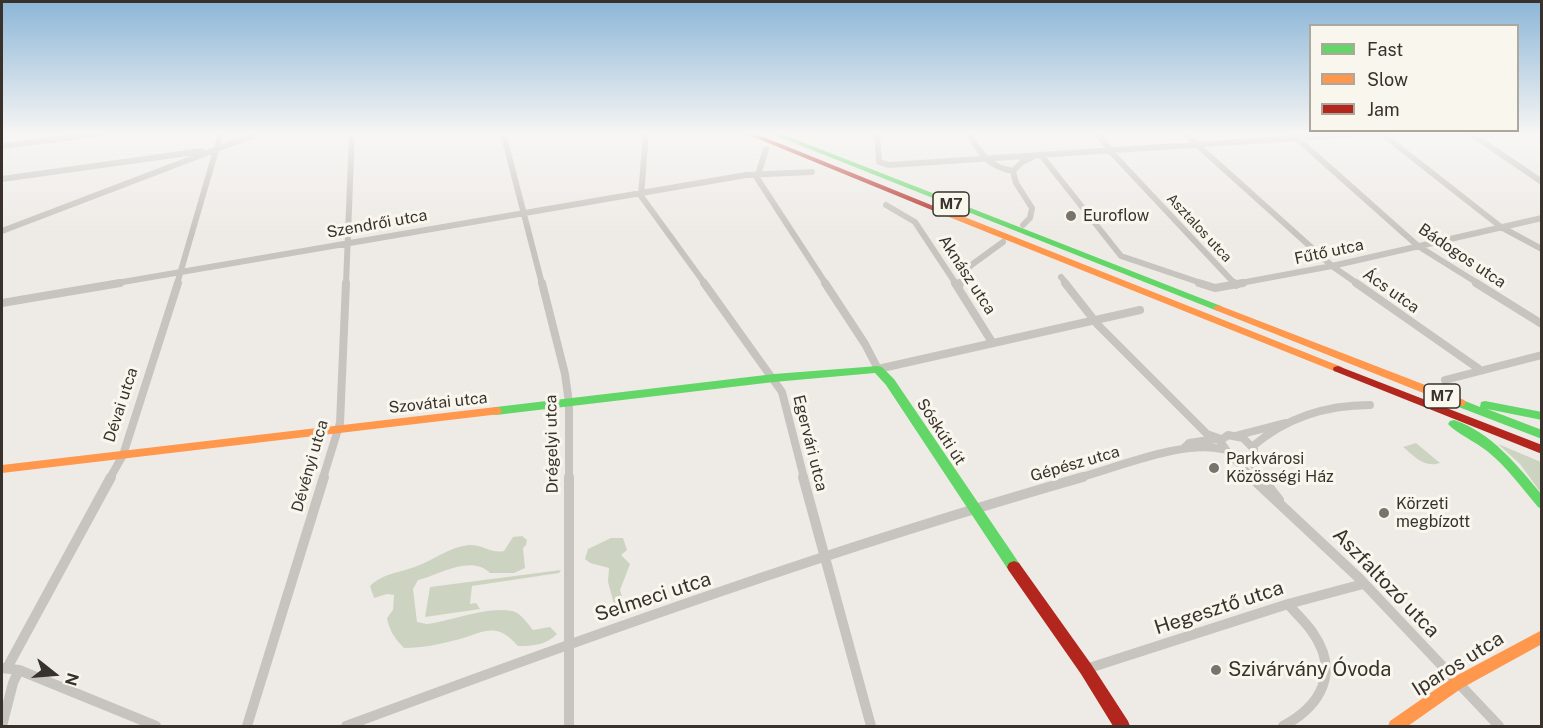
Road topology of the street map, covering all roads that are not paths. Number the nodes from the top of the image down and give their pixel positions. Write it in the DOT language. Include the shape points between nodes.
graph roads {
  1 [pos="90,167"];
  2 [pos="170,167"];
  3 [pos="210,167"];
  4 [pos="351,167"];
  5 [pos="512,167"];
  6 [pos="643,167"];
  7 [pos="760,167"];
  8 [pos="832,167"];
  9 [pos="859,167"];
  10 [pos="1003,167"];
  11 [pos="1018,167"];
  12 [pos="1050,167"];
  13 [pos="1126,167"];
  14 [pos="1220,167"];
  15 [pos="1329,167"];
  16 [pos="1424,167"];
  17 [pos="1520,167"];
  18 [pos="1014,171"];
  19 [pos="812,172"];
  20 [pos="757,174"];
  21 [pos="2,179"];
  22 [pos="1542,182"];
  23 [pos="640,193"];
  24 [pos="886,205"];
  25 [pos="524,212"];
  26 [pos="1542,218"];
  27 [pos="1023,225"];
  28 [pos="1501,227"];
  29 [pos="2,231"];
  30 [pos="1003,242"];
  31 [pos="350,243"];
  32 [pos="1418,246"];
  33 [pos="1542,249"];
  34 [pos="1332,266"];
  35 [pos="180,273"];
  36 [pos="1061,277"];
  37 [pos="1236,285"];
  38 [pos="959,287"];
  39 [pos="2,303"];
  40 [pos="1140,310"];
  41 [pos="1094,320"];
  42 [pos="1542,324"];
  43 [pos="992,342"];
  44 [pos="1542,355"];
  45 [pos="1342,356"];
  46 [pos="878,369"];
  47 [pos="1479,369"];
  48 [pos="1344,372"];
  49 [pos="774,378"];
  50 [pos="1445,380"];
  51 [pos="569,403"];
  52 [pos="1370,405"];
  53 [pos="1542,416"];
  54 [pos="1286,423"];
  55 [pos="338,429"];
  56 [pos="1542,435"];
  57 [pos="1235,436"];
  58 [pos="1221,443"];
  59 [pos="1253,447"];
  60 [pos="1542,450"];
  61 [pos="123,455"];
  62 [pos="1231,455"];
  63 [pos="1249,457"];
  64 [pos="2,469"];
  65 [pos="1542,504"];
  66 [pos="973,509"];
  67 [pos="1286,511"];
  68 [pos="824,559"];
  69 [pos="1363,584"];
  70 [pos="1288,604"];
  71 [pos="1542,636"];
  72 [pos="570,644"];
  73 [pos="4,668"];
  74 [pos="1086,669"];
  75 [pos="20,670"];
  76 [pos="1457,683"];
  77 [pos="2,726"];
  78 [pos="156,726"];
  79 [pos="247,726"];
  80 [pos="346,726"];
  81 [pos="569,726"];
  82 [pos="870,726"];
  83 [pos="1122,726"];
  84 [pos="1283,726"];
  85 [pos="1396,726"];
  86 [pos="1499,726"];
  1 -- 21 [label="street"];
  2 -- 29 [label="street"];
  3 -- 35 [label="street, Dévai utca"];
  4 -- 31 [label="street, Dévényi utca"];
  5 -- 25 [label="street, Drégelyi utca"];
  6 -- 23 [label="street"];
  7 -- 20 [label="street"];
  8 -- 48 [label="main road, M7"];
  9 -- 45 [label="main road, M7"];
  10 -- 18 [label="street"];
  11 -- 18 [label="street"];
  12 -- 37 [label="street, Fűtő utca" via="1125,258 1209,287"];
  13 -- 37 [label="street, Asztalos utca"];
  14 -- 34 [label="street, Ács utca"];
  15 -- 32 [label="street, Bádogos utca"];
  16 -- 28 [label="street"];
  17 -- 22 [label="street"];
  18 -- 27 [label="street" via="1016,183 1032,208"];
  19 -- 20 [label="street, Szendrői utca"];
  20 -- 23 [label="street, Szendrői utca"];
  20 -- 46 [label="street, Sóskúti út"];
  23 -- 25 [label="street, Szendrői utca"];
  23 -- 49 [label="street, Egervári utca"];
  24 -- 38 [label="street, Aknász utca" via="915,222"];
  25 -- 31 [label="street, Szendrői utca"];
  25 -- 51 [label="street, Drégelyi utca"];
  26 -- 28 [label="street, Fűtő utca"];
  28 -- 32 [label="street, Fűtő utca"];
  28 -- 33 [label="street"];
  30 -- 38 [label="street" via="965,272"];
  31 -- 35 [label="street, Szendrői utca"];
  31 -- 55 [label="street, Dévényi utca"];
  32 -- 34 [label="street, Fűtő utca"];
  32 -- 42 [label="street, Bádogos utca"];
  34 -- 37 [label="street, Fűtő utca"];
  34 -- 47 [label="street, Ács utca"];
  35 -- 39 [label="street, Szendrői utca"];
  35 -- 61 [label="street, Dévai utca"];
  36 -- 41 [label="street"];
  38 -- 43 [label="street, Aknász utca"];
  40 -- 41 [label="street"];
  41 -- 43 [label="street"];
  41 -- 58 [label="street" via="1207,434"];
  43 -- 46 [label="street"];
  44 -- 47 [label="street"];
  45 -- 53 [label="main road" via="1492,407"];
  45 -- 56 [label="main road, M7"];
  46 -- 49 [label="main road, Szovátai utca"];
  46 -- 66 [label="main road, Sóskúti út"];
  47 -- 50 [label="street"];
  48 -- 60 [label="main road, M7"];
  48 -- 65 [label="main road" via="1493,446 1506,456"];
  49 -- 51 [label="main road, Szovátai utca"];
  49 -- 68 [label="street, Egervári utca" via="782,392"];
  51 -- 55 [label="main road, Szovátai utca"];
  51 -- 72 [label="street, Drégelyi utca"];
  52 -- 54 [label="street" via="1353,404"];
  54 -- 57 [label="street"];
  54 -- 59 [label="street"];
  55 -- 61 [label="main road, Szovátai utca"];
  55 -- 79 [label="street, Dévényi utca"];
  57 -- 58 [label="street, Gépész utca" via="1225,436"];
  57 -- 59 [label="street"];
  58 -- 62 [label="street"];
  58 -- 66 [label="street, Gépész utca" via="1184,448"];
  59 -- 63 [label="street" via="1254,453"];
  61 -- 64 [label="main road, Szovátai utca"];
  61 -- 73 [label="street, Dévai utca"];
  62 -- 63 [label="street"];
  62 -- 67 [label="street, Aszfaltozó utca"];
  63 -- 67 [label="street, Aszfaltozó utca"];
  66 -- 68 [label="street, Selmeci utca"];
  66 -- 74 [label="main road, Sóskúti út"];
  67 -- 69 [label="street, Aszfaltozó utca"];
  68 -- 72 [label="street, Selmeci utca"];
  68 -- 82 [label="street, Egervári utca"];
  69 -- 70 [label="street, Hegesztő utca"];
  69 -- 76 [label="street, Aszfaltozó utca"];
  70 -- 74 [label="street, Hegesztő utca"];
  70 -- 84 [label="street" via="1316,638 1325,669 1322,691 1311,708 1300,719"];
  71 -- 76 [label="main road, Iparos utca"];
  72 -- 80 [label="street, Selmeci utca"];
  72 -- 81 [label="street, Drégelyi utca"];
  73 -- 75 [label="street"];
  74 -- 83 [label="main road, Sóskúti út"];
  75 -- 77 [label="street"];
  75 -- 78 [label="street"];
  76 -- 85 [label="main road, Iparos utca"];
  76 -- 86 [label="street, Aszfaltozó utca"];
}
